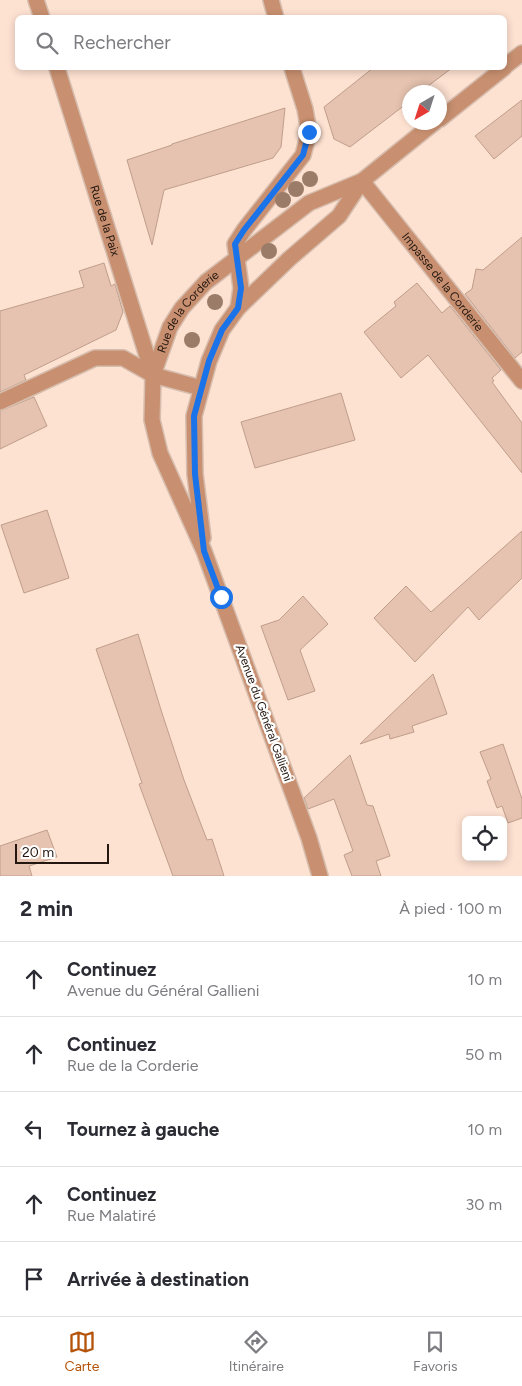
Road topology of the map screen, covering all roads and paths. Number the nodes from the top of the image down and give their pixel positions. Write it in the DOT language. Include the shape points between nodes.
graph roads {
  1 [pos="36,0"];
  2 [pos="271,0"];
  3 [pos="41,15"];
  4 [pos="275,15"];
  5 [pos="522,54"];
  6 [pos="507,65"];
  7 [pos="58,70"];
  8 [pos="293,70"];
  9 [pos="500,70"];
  10 [pos="447,113"];
  11 [pos="425,130"];
  12 [pos="362,181"];
  13 [pos="237,259"];
  14 [pos="238,308"];
  15 [pos="153,375"];
  16 [pos="522,382"];
  17 [pos="201,388"];
  18 [pos="0,402"];
  19 [pos="204,551"];
  20 [pos="320,876"];
  1 -- 3 [label="street"];
  2 -- 4 [label="street"];
  5 -- 6 [label="street"];
  7 -- 15 [label="street, Rue de la Paix"];
  8 -- 13 [label="street" via="309,132 303,155 235,244"];
  9 -- 10 [label="street"];
  11 -- 12 [label="street, Rue de la Corderie"];
  12 -- 13 [label="street, Rue de la Corderie" via="310,203"];
  12 -- 14 [label="street, Rue de la Corderie" via="339,216"];
  12 -- 16 [label="street, Impasse de la Corderie"];
  13 -- 14 [label="street" via="241,288"];
  13 -- 15 [label="street, Rue de la Corderie" via="206,282 182,308 170,327"];
  14 -- 17 [label="street, Rue de la Corderie" via="222,330"];
  15 -- 17 [label="street"];
  15 -- 18 [label="street" via="123,358 95,358"];
  15 -- 19 [label="street, Rue de la Corderie" via="152,420 160,453"];
  17 -- 19 [label="street, Rue de la Corderie" via="194,416 195,474"];
  19 -- 20 [label="street, Avenue du Général Gallieni"];
}
